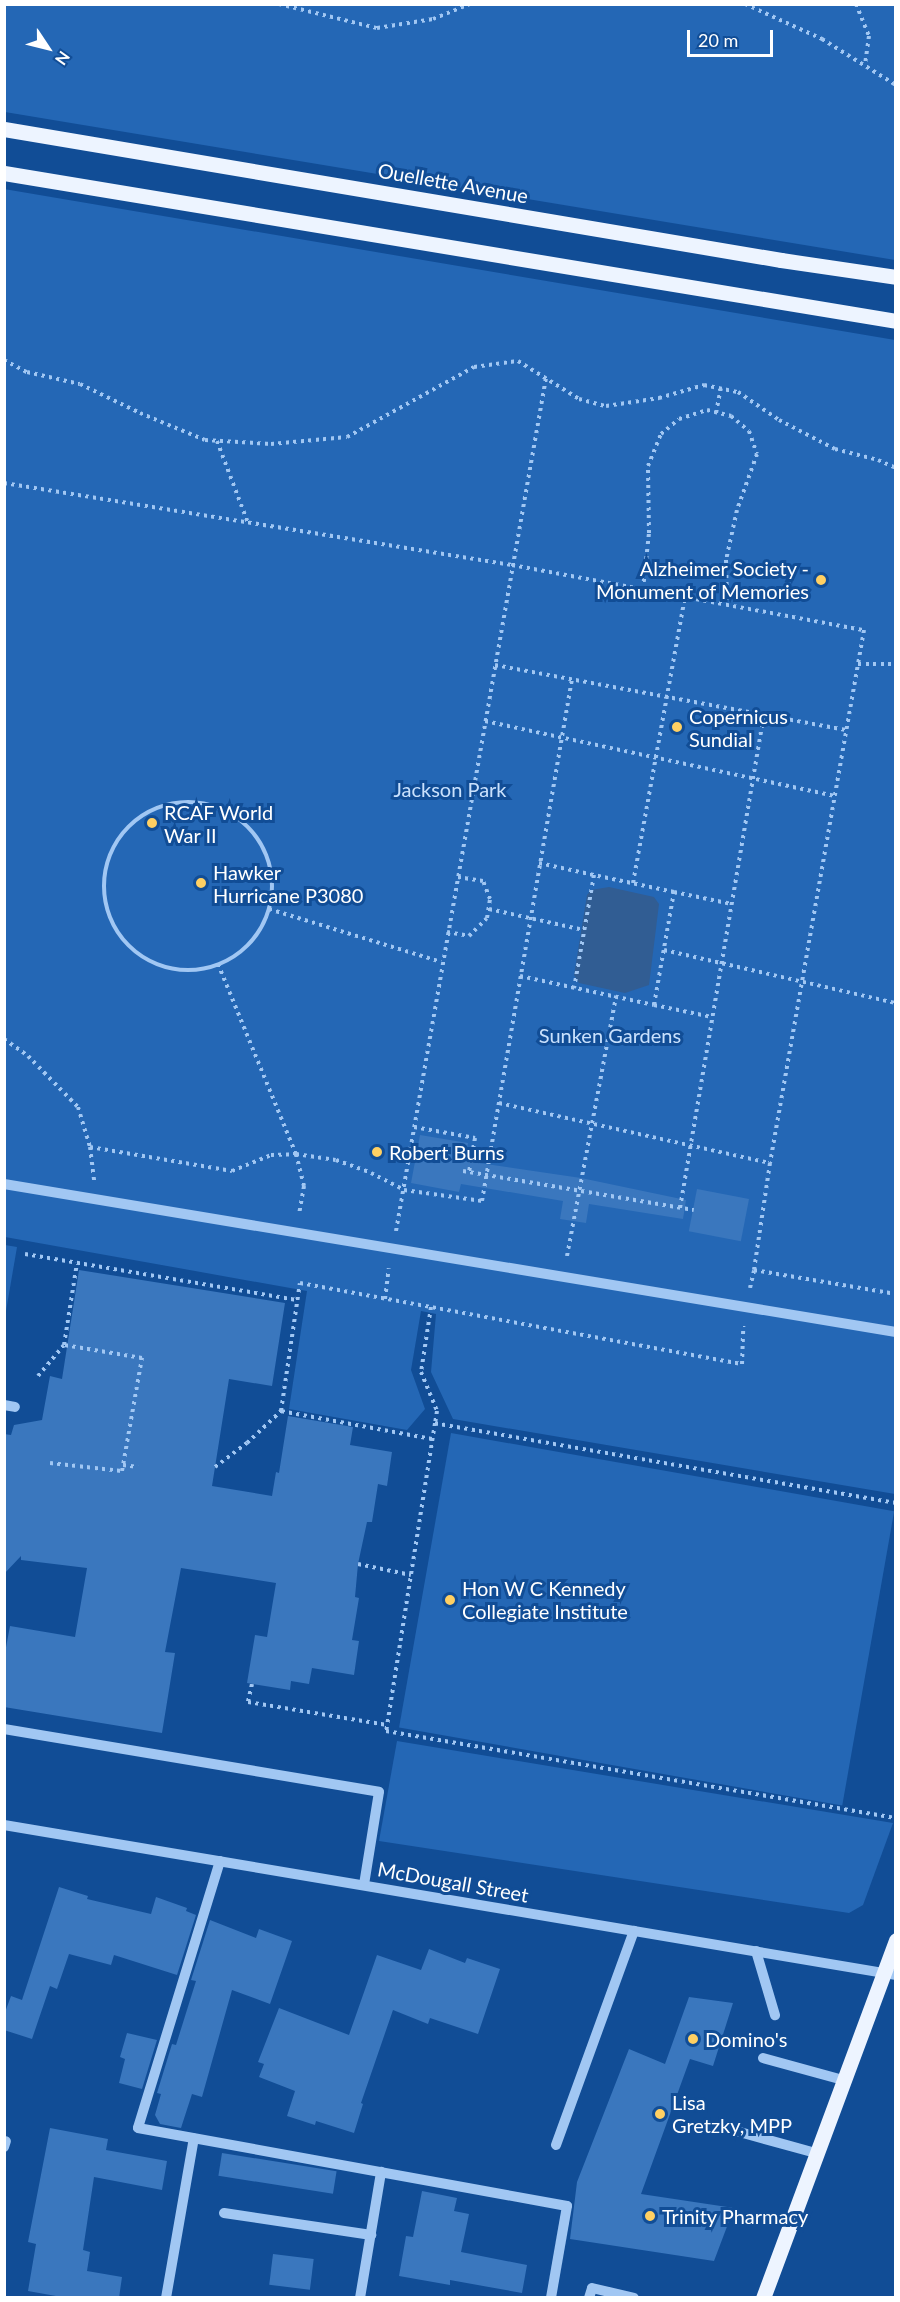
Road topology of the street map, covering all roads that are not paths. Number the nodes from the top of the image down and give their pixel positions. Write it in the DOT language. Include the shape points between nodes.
graph roads {
  1 [pos="4,129"];
  2 [pos="4,173"];
  3 [pos="896,277"];
  4 [pos="896,321"];
  5 [pos="4,1184"];
  6 [pos="896,1332"];
  7 [pos="4,1729"];
  8 [pos="4,1825"];
  9 [pos="220,1861"];
  10 [pos="364,1885"];
  11 [pos="634,1931"];
  12 [pos="896,1940"];
  13 [pos="756,1951"];
  14 [pos="889,1974"];
  15 [pos="775,2014"];
  16 [pos="763,2058"];
  17 [pos="843,2080"];
  18 [pos="725,2128"];
  19 [pos="194,2138"];
  20 [pos="556,2145"];
  21 [pos="816,2153"];
  22 [pos="381,2172"];
  23 [pos="224,2213"];
  24 [pos="371,2235"];
  25 [pos="166,2298"];
  26 [pos="360,2298"];
  27 [pos="551,2298"];
  28 [pos="589,2298"];
  29 [pos="634,2298"];
  30 [pos="763,2298"];
  1 -- 3 [label="main road, Ouellette Avenue"];
  2 -- 4 [label="main road"];
  5 -- 6 [label="street"];
  7 -- 10 [label="street" via="379,1792"];
  8 -- 9 [label="street, McDougall Street"];
  9 -- 10 [label="street, McDougall Street"];
  9 -- 19 [label="street" via="138,2128"];
  10 -- 11 [label="street, McDougall Street"];
  11 -- 13 [label="street, McDougall Street"];
  11 -- 20 [label="street"];
  12 -- 14 [label="main road"];
  13 -- 14 [label="street, McDougall Street"];
  13 -- 15 [label="street"];
  14 -- 17 [label="main road"];
  16 -- 17 [label="street"];
  17 -- 21 [label="main road"];
  18 -- 21 [label="street"];
  19 -- 22 [label="street"];
  19 -- 25 [label="street"];
  21 -- 30 [label="main road"];
  22 -- 24 [label="street"];
  22 -- 27 [label="street" via="567,2206"];
  23 -- 24 [label="street"];
  24 -- 26 [label="street"];
  28 -- 29 [label="street" via="592,2288"];
}
